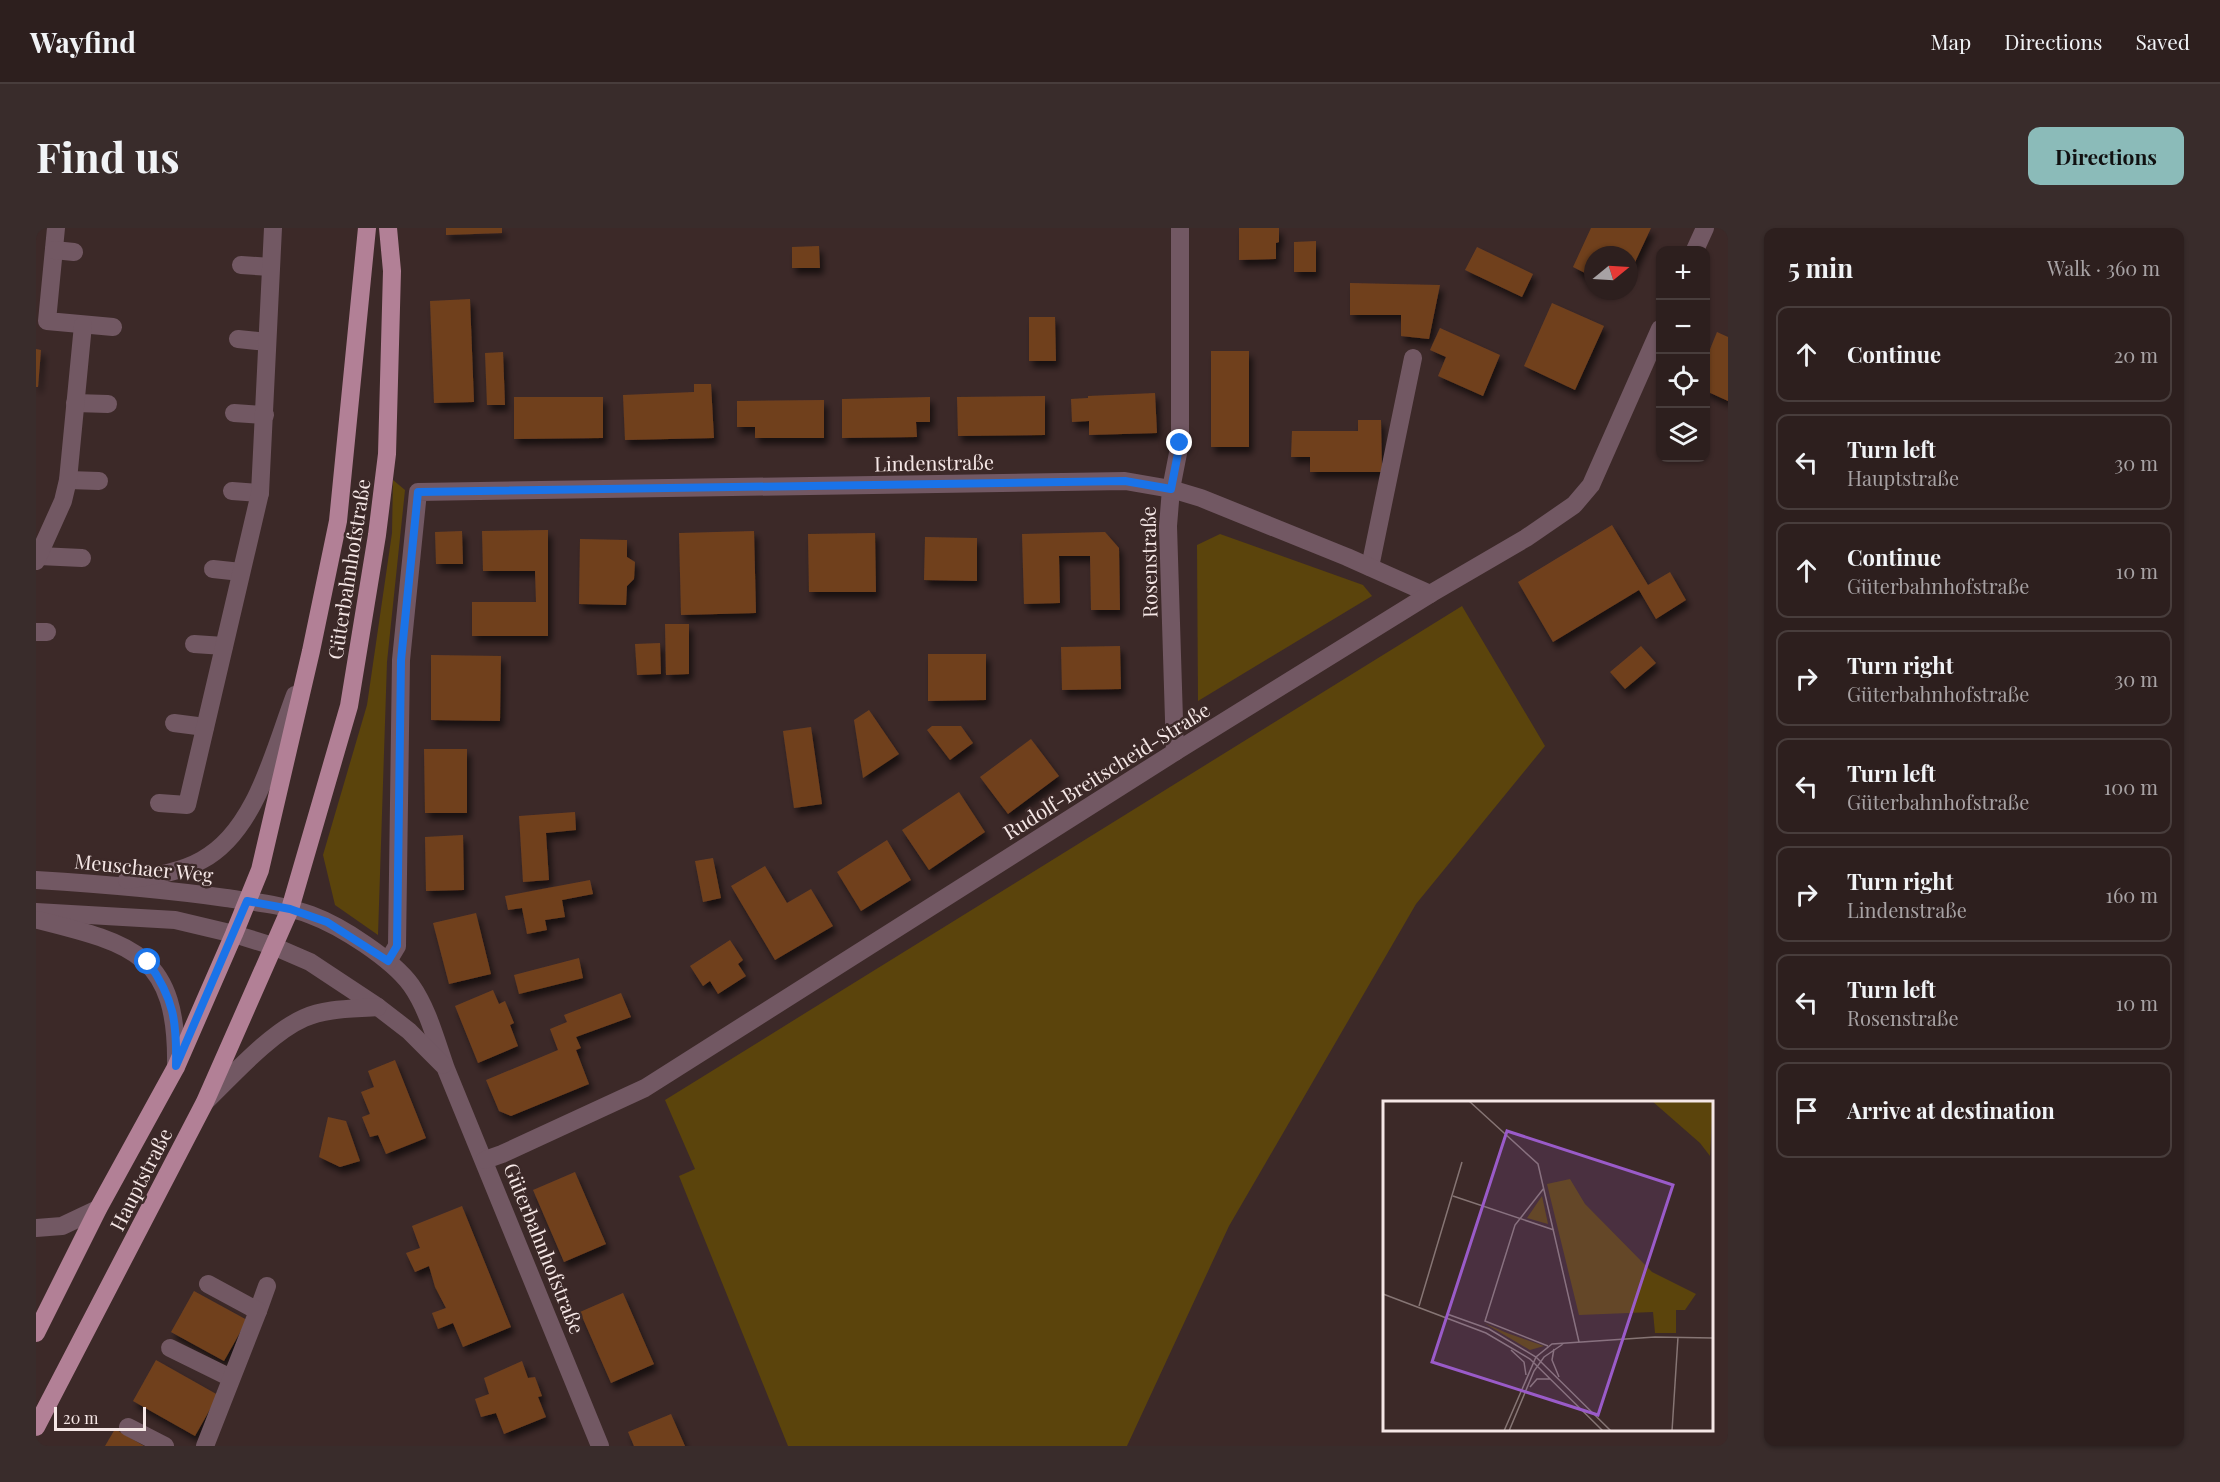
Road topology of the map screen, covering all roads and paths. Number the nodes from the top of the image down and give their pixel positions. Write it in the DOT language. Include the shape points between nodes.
graph roads {
  1 [pos="56,228"];
  2 [pos="273,228"];
  3 [pos="367,228"];
  4 [pos="387,228"];
  5 [pos="1180,228"];
  6 [pos="1706,228"];
  7 [pos="1697,246"];
  8 [pos="54,250"];
  9 [pos="74,252"];
  10 [pos="241,264"];
  11 [pos="271,267"];
  12 [pos="83,325"];
  13 [pos="113,327"];
  14 [pos="1656,338"];
  15 [pos="238,339"];
  16 [pos="267,342"];
  17 [pos="1413,358"];
  18 [pos="75,403"];
  19 [pos="108,404"];
  20 [pos="234,413"];
  21 [pos="265,416"];
  22 [pos="68,480"];
  23 [pos="99,481"];
  24 [pos="1171,489"];
  25 [pos="232,491"];
  26 [pos="260,493"];
  27 [pos="36,518"];
  28 [pos="55,519"];
  29 [pos="38,558"];
  30 [pos="82,558"];
  31 [pos="1370,567"];
  32 [pos="213,569"];
  33 [pos="241,572"];
  34 [pos="1430,594"];
  35 [pos="194,644"];
  36 [pos="224,646"];
  37 [pos="311,651"];
  38 [pos="174,723"];
  39 [pos="205,727"];
  40 [pos="1175,752"];
  41 [pos="159,803"];
  42 [pos="36,880"];
  43 [pos="105,884"];
  44 [pos="247,901"];
  45 [pos="290,909"];
  46 [pos="36,912"];
  47 [pos="36,920"];
  48 [pos="234,934"];
  49 [pos="273,946"];
  50 [pos="388,961"];
  51 [pos="378,1007"];
  52 [pos="176,1066"];
  53 [pos="446,1069"];
  54 [pos="205,1102"];
  55 [pos="485,1160"];
  56 [pos="98,1209"];
  57 [pos="36,1228"];
  58 [pos="208,1284"];
  59 [pos="267,1286"];
  60 [pos="258,1311"];
  61 [pos="41,1318"];
  62 [pos="36,1333"];
  63 [pos="170,1348"];
  64 [pos="231,1378"];
  65 [pos="36,1427"];
  66 [pos="128,1427"];
  67 [pos="165,1446"];
  68 [pos="205,1446"];
  69 [pos="600,1446"];
  1 -- 8 [label="street"];
  2 -- 11 [label="street"];
  3 -- 37 [label="main road, Güterbahnhofstraße" via="338,520"];
  4 -- 45 [label="main road, Güterbahnhofstraße" via="392,271 387,454 377,535 349,706"];
  5 -- 24 [label="street, Rosenstraße" via="1180,443"];
  6 -- 7 [label="street"];
  8 -- 9 [label="street"];
  8 -- 12 [label="street" via="47,321"];
  10 -- 11 [label="street"];
  11 -- 16 [label="street"];
  12 -- 13 [label="street"];
  12 -- 18 [label="street"];
  14 -- 34 [label="street, Rudolf-Breitscheid-Straße" via="1591,485 1574,505"];
  15 -- 16 [label="street"];
  16 -- 21 [label="street"];
  17 -- 31 [label="street"];
  18 -- 19 [label="street"];
  18 -- 22 [label="street"];
  20 -- 21 [label="street"];
  21 -- 26 [label="street"];
  22 -- 23 [label="street"];
  22 -- 28 [label="street"];
  24 -- 31 [label="street, Lindenstraße"];
  24 -- 40 [label="street, Rosenstraße" via="1168,526"];
  24 -- 50 [label="street, Lindenstraße" via="1125,481 418,492 401,660 397,946"];
  25 -- 26 [label="street"];
  26 -- 33 [label="street"];
  27 -- 28 [label="street"];
  28 -- 29 [label="street"];
  29 -- 30 [label="street"];
  31 -- 34 [label="street, Lindenstraße"];
  32 -- 33 [label="street"];
  33 -- 36 [label="street"];
  34 -- 40 [label="street, Rudolf-Breitscheid-Straße"];
  35 -- 36 [label="street"];
  36 -- 39 [label="street"];
  37 -- 43 [label="street" via="253,806 231,839 204,860 186,868"];
  37 -- 44 [label="main road, Güterbahnhofstraße" via="260,870"];
  38 -- 39 [label="street"];
  39 -- 41 [label="street" via="187,805"];
  40 -- 55 [label="street, Rudolf-Breitscheid-Straße" via="645,1088"];
  42 -- 43 [label="street, Meuschaer Weg"];
  43 -- 44 [label="street, Meuschaer Weg"];
  44 -- 45 [label="street, Güterbahnhofstraße"];
  44 -- 48 [label="main road, Güterbahnhofstraße"];
  45 -- 49 [label="main road, Hauptstraße"];
  45 -- 50 [label="street, Güterbahnhofstraße" via="327,922"];
  46 -- 48 [label="street" via="175,920"];
  47 -- 52 [label="street" via="92,934 127,948 148,962 170,1000 177,1032"];
  48 -- 49 [label="street, Güterbahnhofstraße"];
  48 -- 52 [label="main road, Hauptstraße"];
  49 -- 51 [label="street, Güterbahnhofstraße" via="310,962"];
  49 -- 54 [label="main road, Hauptstraße"];
  50 -- 53 [label="street, Güterbahnhofstraße" via="411,985"];
  51 -- 53 [label="street, Güterbahnhofstraße" via="409,1031"];
  51 -- 54 [label="street" via="305,1017 280,1032"];
  52 -- 56 [label="main road, Hauptstraße"];
  53 -- 55 [label="street, Güterbahnhofstraße"];
  54 -- 65 [label="main road, Hauptstraße"];
  55 -- 69 [label="street, Güterbahnhofstraße"];
  56 -- 57 [label="street" via="62,1226"];
  56 -- 61 [label="main road, Hauptstraße"];
  58 -- 60 [label="street"];
  59 -- 60 [label="street"];
  60 -- 64 [label="street"];
  61 -- 62 [label="main road, Hauptstraße"];
  63 -- 64 [label="street"];
  64 -- 68 [label="street"];
  66 -- 67 [label="street"];
}
